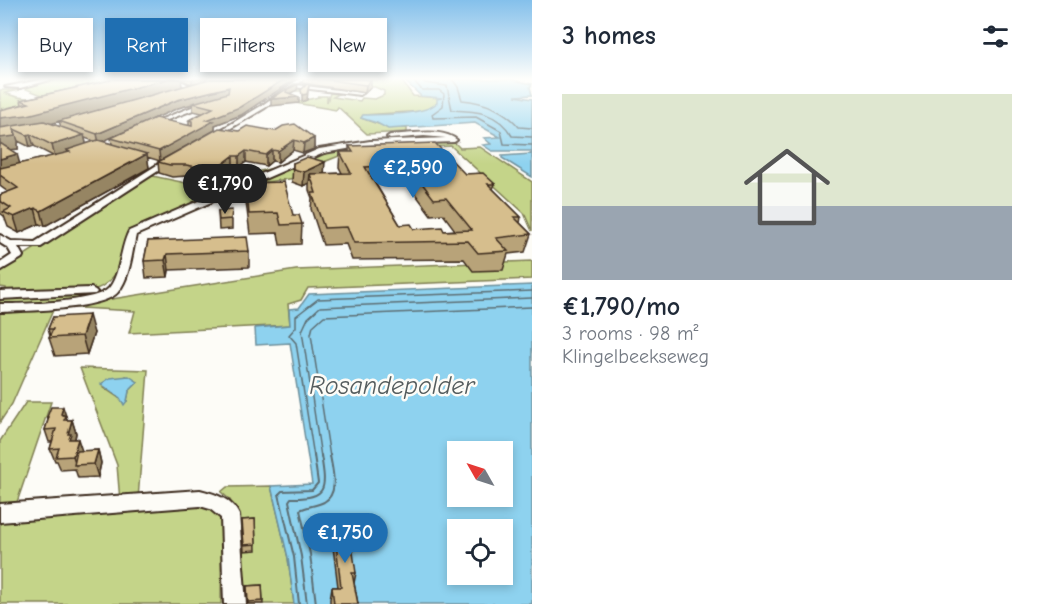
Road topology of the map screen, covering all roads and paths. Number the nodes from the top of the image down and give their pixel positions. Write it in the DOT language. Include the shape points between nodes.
graph roads {
  1 [pos="196,107"];
  2 [pos="262,107"];
  3 [pos="155,122"];
  4 [pos="169,127"];
  5 [pos="137,131"];
  6 [pos="390,137"];
  7 [pos="204,141"];
  8 [pos="180,154"];
  9 [pos="0,238"];
  10 [pos="11,244"];
  11 [pos="0,268"];
  12 [pos="113,291"];
  13 [pos="0,295"];
  14 [pos="0,308"];
  15 [pos="0,513"];
  16 [pos="235,604"];
  1 -- 3 [label="street"];
  2 -- 7 [label="street"];
  3 -- 4 [label="street"];
  3 -- 5 [label="street"];
  6 -- 12 [label="street" via="437,134 454,140 370,143 322,151 132,233"];
  8 -- 10 [label="street" via="37,244"];
  9 -- 10 [label="street"];
  10 -- 11 [label="street" via="18,256"];
  12 -- 13 [label="street"];
  12 -- 14 [label="street" via="76,302"];
  15 -- 16 [label="street" via="200,498 213,501 230,515"];
}
